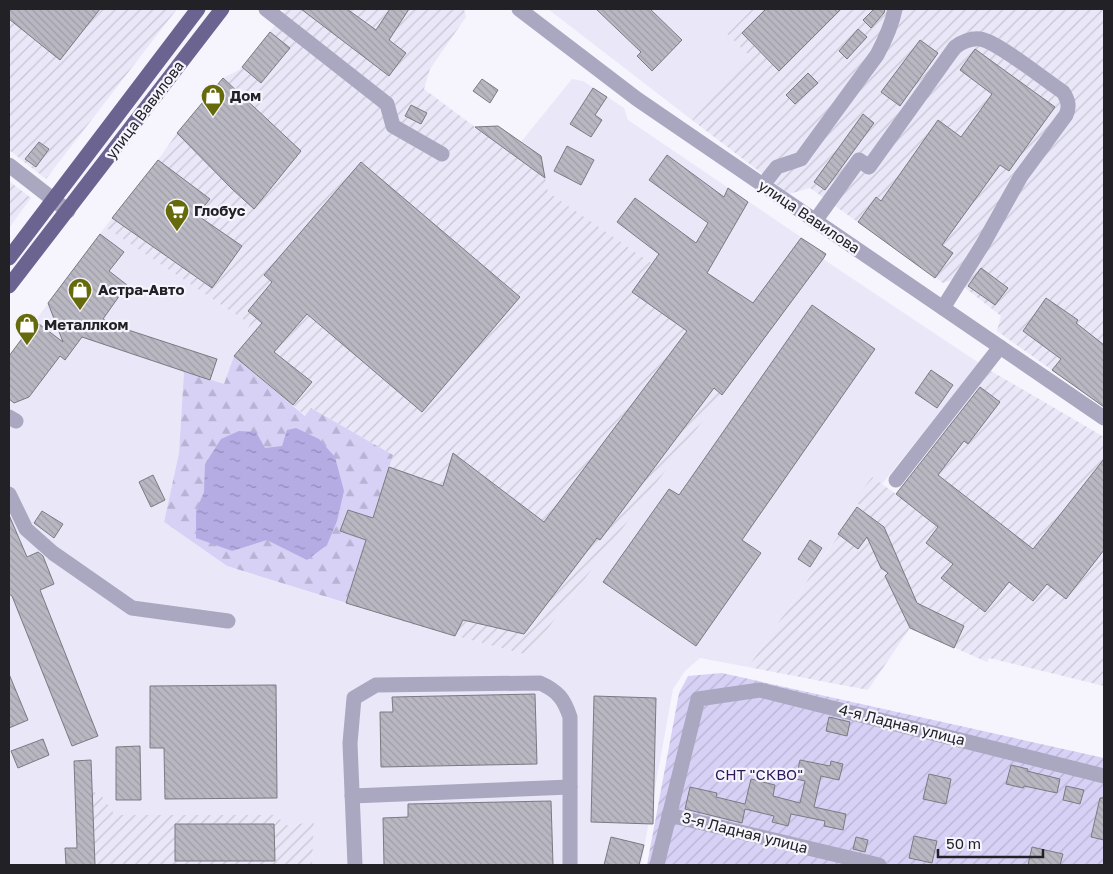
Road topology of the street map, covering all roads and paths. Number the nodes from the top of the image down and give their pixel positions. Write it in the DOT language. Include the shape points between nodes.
graph roads {
  1 [pos="198,9"];
  2 [pos="222,9"];
  3 [pos="266,9"];
  4 [pos="519,9"];
  5 [pos="895,9"];
  6 [pos="442,154"];
  7 [pos="9,165"];
  8 [pos="763,185"];
  9 [pos="54,200"];
  10 [pos="68,211"];
  11 [pos="815,221"];
  12 [pos="9,258"];
  13 [pos="9,286"];
  14 [pos="943,308"];
  15 [pos="1000,347"];
  16 [pos="1104,418"];
  17 [pos="896,480"];
  18 [pos="9,494"];
  19 [pos="228,620"];
  20 [pos="1104,776"];
  21 [pos="570,787"];
  22 [pos="352,796"];
  23 [pos="669,815"];
  24 [pos="355,865"];
  25 [pos="570,865"];
  26 [pos="657,865"];
  27 [pos="879,865"];
  1 -- 9 [label="main road, улица Вавилова"];
  2 -- 10 [label="main road, улица Вавилова"];
  3 -- 6 [label="street" via="387,104 393,126"];
  4 -- 8 [label="street, улица Вавилова" via="637,100"];
  5 -- 8 [label="street" via="877,54 801,159 777,167"];
  7 -- 9 [label="street"];
  8 -- 11 [label="street, улица Вавилова"];
  9 -- 10 [label="street"];
  9 -- 12 [label="main road, улица Вавилова"];
  10 -- 13 [label="main road, улица Вавилова"];
  11 -- 14 [label="street, улица Вавилова"];
  11 -- 14 [label="street" via="859,160 869,167 955,47 968,40 981,39 994,44 1062,92 1068,108 1021,176"];
  14 -- 15 [label="street, улица Вавилова"];
  15 -- 16 [label="street, улица Вавилова"];
  15 -- 17 [label="street"];
  18 -- 19 [label="street" via="26,529 53,553 132,608"];
  20 -- 23 [label="street, 4-я Ладная улица" via="760,690 698,699"];
  21 -- 22 [label="street"];
  21 -- 22 [label="street" via="570,717 566,704 554,689 540,684 376,685 354,698 350,743"];
  21 -- 25 [label="street"];
  22 -- 24 [label="street"];
  23 -- 26 [label="street"];
  23 -- 27 [label="street, 3-я Ладная улица"];
}
